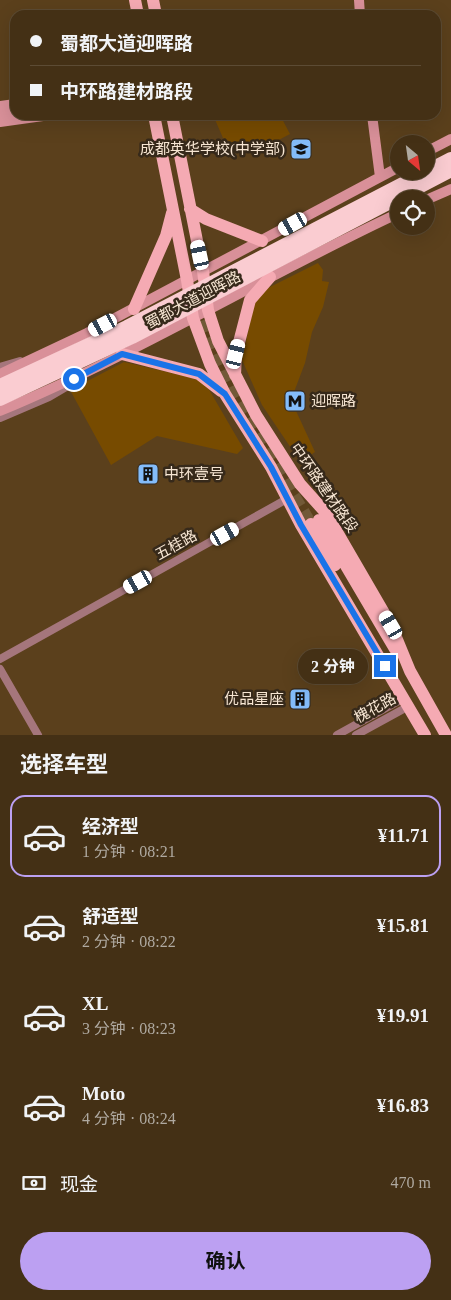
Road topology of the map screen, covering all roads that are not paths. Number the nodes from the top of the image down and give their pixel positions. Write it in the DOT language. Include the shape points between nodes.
graph roads {
  1 [pos="14,120"];
  2 [pos="155,120"];
  3 [pos="173,120"];
  4 [pos="373,120"];
  5 [pos="0,122"];
  6 [pos="451,139"];
  7 [pos="435,147"];
  8 [pos="451,159"];
  9 [pos="451,170"];
  10 [pos="390,172"];
  11 [pos="380,177"];
  12 [pos="451,189"];
  13 [pos="435,196"];
  14 [pos="190,209"];
  15 [pos="173,211"];
  16 [pos="308,215"];
  17 [pos="390,217"];
  18 [pos="262,241"];
  19 [pos="326,247"];
  20 [pos="203,271"];
  21 [pos="270,277"];
  22 [pos="187,280"];
  23 [pos="134,309"];
  24 [pos="208,310"];
  25 [pos="193,318"];
  26 [pos="87,333"];
  27 [pos="46,354"];
  28 [pos="122,354"];
  29 [pos="103,364"];
  30 [pos="0,367"];
  31 [pos="0,374"];
  32 [pos="235,375"];
  33 [pos="0,386"];
  34 [pos="225,394"];
  35 [pos="0,399"];
  36 [pos="0,411"];
  37 [pos="0,418"];
  38 [pos="287,499"];
  39 [pos="0,659"];
  40 [pos="0,669"];
  41 [pos="410,671"];
  42 [pos="394,681"];
  43 [pos="406,702"];
  44 [pos="38,735"];
  45 [pos="337,735"];
  46 [pos="356,735"];
  47 [pos="425,735"];
  48 [pos="446,735"];
  1 -- 5 [label="main road"];
  2 -- 15 [label="main road, 中环路建材路段"];
  3 -- 14 [label="main road, 中环路建材路段"];
  4 -- 11 [label="main road"];
  6 -- 7 [label="main road"];
  8 -- 33 [label="highway" via="127,327"];
  9 -- 35 [label="highway" via="132,337"];
  10 -- 11 [label="main road, 蜀都大道迎晖路"];
  11 -- 16 [label="main road, 蜀都大道迎晖路"];
  12 -- 13 [label="main road"];
  14 -- 18 [label="main road" via="206,219"];
  14 -- 20 [label="main road, 中环路建材路段"];
  15 -- 22 [label="main road, 中环路建材路段"];
  15 -- 23 [label="main road" via="166,236"];
  16 -- 18 [label="main road, 蜀都大道迎晖路"];
  16 -- 19 [label="main road" via="300,229 302,239 310,247"];
  17 -- 19 [label="main road, 蜀都大道迎晖路"];
  18 -- 20 [label="main road, 蜀都大道迎晖路"];
  19 -- 21 [label="main road, 蜀都大道迎晖路"];
  20 -- 22 [label="main road, 蜀都大道迎晖路"];
  20 -- 24 [label="main road, 中环路建材路段"];
  21 -- 24 [label="main road, 蜀都大道迎晖路"];
  21 -- 32 [label="main road" via="250,300 236,354"];
  22 -- 23 [label="main road, 蜀都大道迎晖路"];
  22 -- 25 [label="main road, 中环路建材路段"];
  23 -- 26 [label="main road, 蜀都大道迎晖路"];
  24 -- 25 [label="main road, 蜀都大道迎晖路"];
  24 -- 32 [label="main road, 中环路建材路段" via="218,342"];
  25 -- 28 [label="main road, 蜀都大道迎晖路"];
  25 -- 34 [label="main road, 中环路建材路段"];
  26 -- 27 [label="main road, 蜀都大道迎晖路"];
  26 -- 29 [label="main road" via="103,335 109,342 111,350"];
  27 -- 30 [label="street"];
  27 -- 31 [label="main road, 蜀都大道迎晖路"];
  28 -- 29 [label="main road, 蜀都大道迎晖路"];
  28 -- 34 [label="main road" via="199,374"];
  29 -- 36 [label="main road, 蜀都大道迎晖路"];
  29 -- 37 [label="street" via="68,388"];
  32 -- 41 [label="main road, 中环路建材路段" via="300,484 326,513 391,625"];
  34 -- 38 [label="main road, 中环路建材路段"];
  38 -- 39 [label="street, 五桂路"];
  38 -- 42 [label="main road, 中环路建材路段"];
  40 -- 44 [label="street"];
  41 -- 42 [label="main road" via="315,522 375,635"];
  41 -- 48 [label="main road, 中环路建材路段"];
  42 -- 43 [label="main road, 中环路建材路段"];
  43 -- 45 [label="street, 槐花路"];
  43 -- 46 [label="street, 槐花路"];
  43 -- 47 [label="main road, 中环路建材路段"];
}
